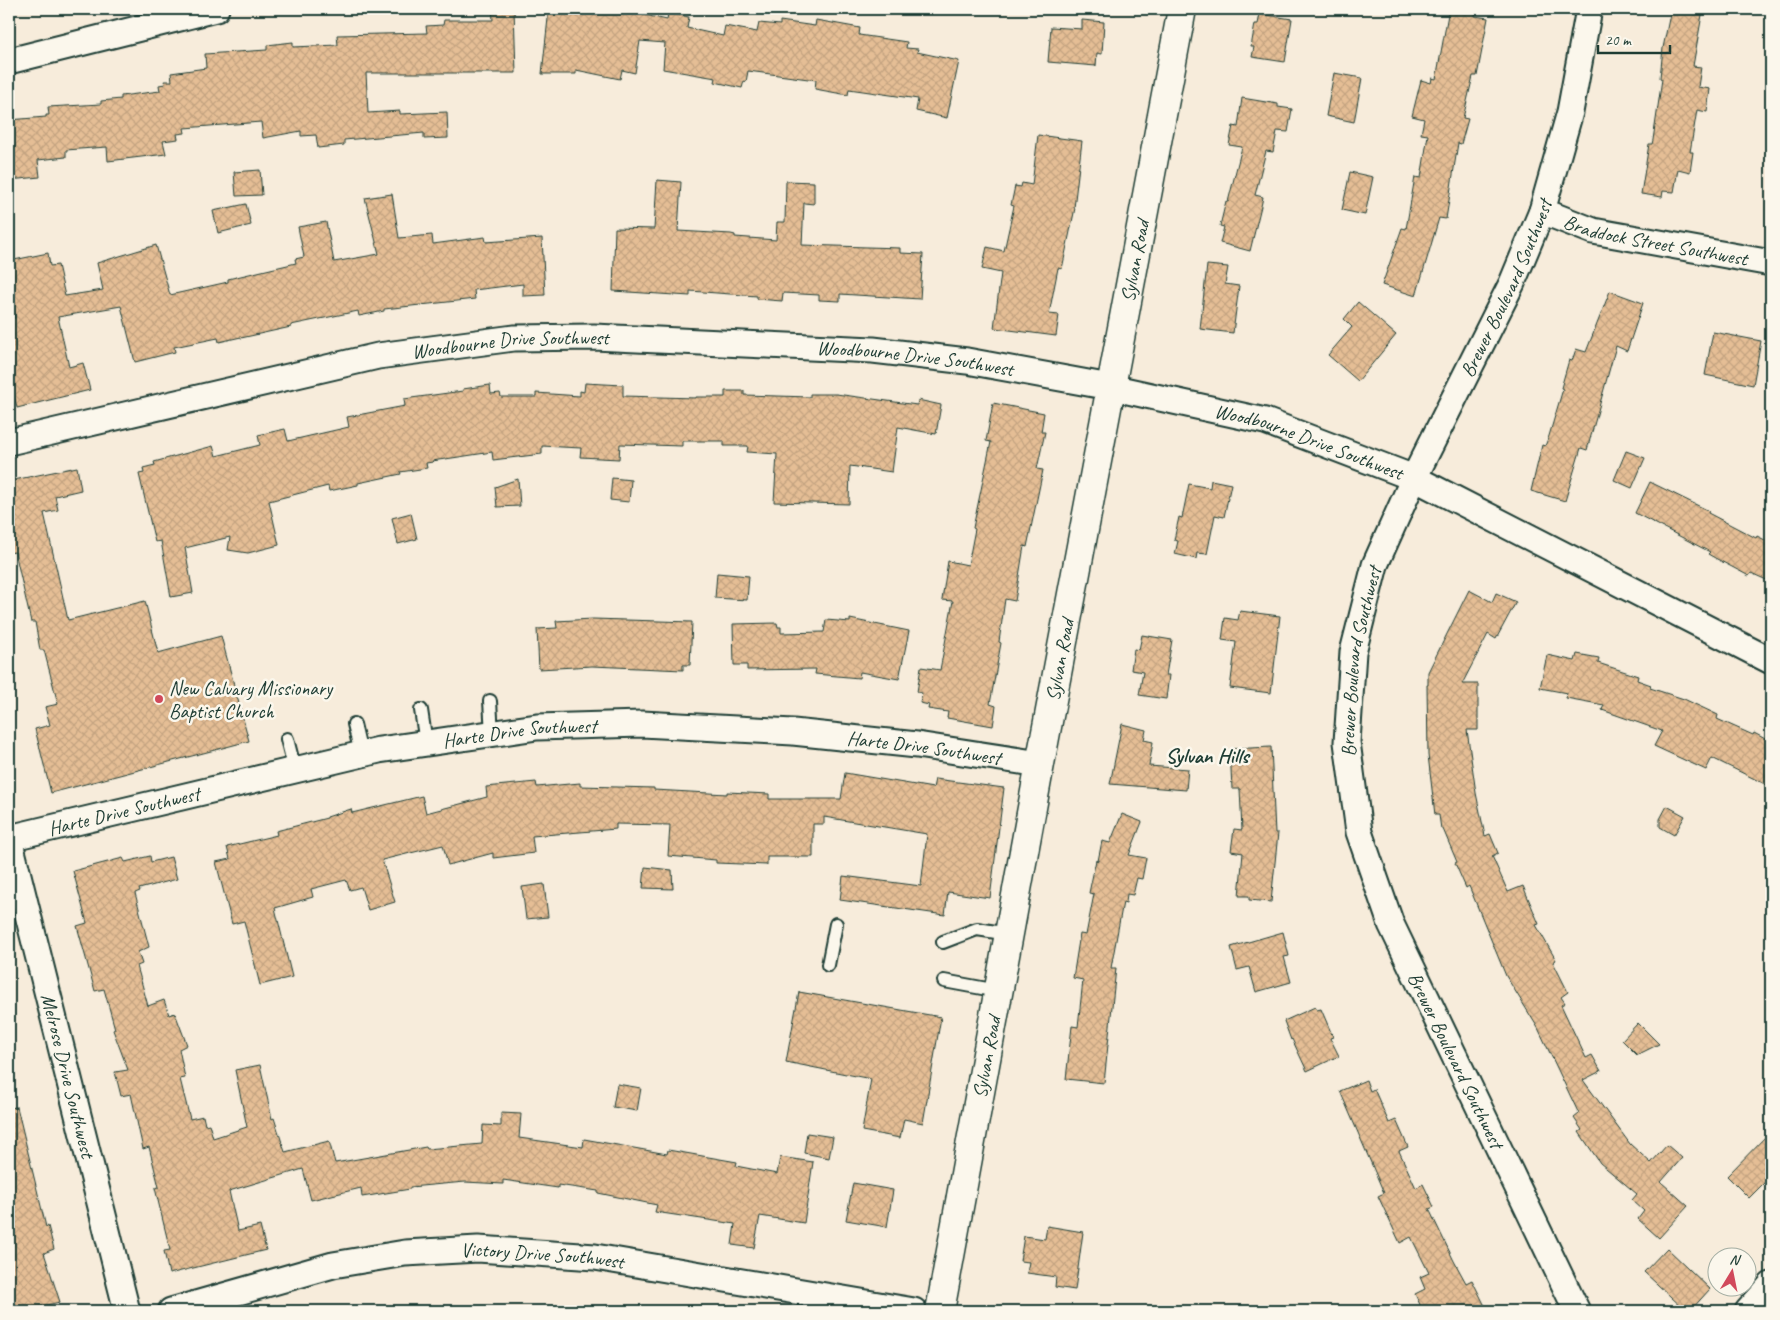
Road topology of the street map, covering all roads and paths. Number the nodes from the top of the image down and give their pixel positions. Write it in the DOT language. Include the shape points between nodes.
graph roads {
  1 [pos="216,9"];
  2 [pos="1182,9"];
  3 [pos="1589,9"];
  4 [pos="9,61"];
  5 [pos="1542,211"];
  6 [pos="1771,263"];
  7 [pos="1110,387"];
  8 [pos="9,442"];
  9 [pos="1414,478"];
  10 [pos="1771,662"];
  11 [pos="490,701"];
  12 [pos="421,710"];
  13 [pos="354,724"];
  14 [pos="492,734"];
  15 [pos="287,739"];
  16 [pos="426,743"];
  17 [pos="361,754"];
  18 [pos="1040,764"];
  19 [pos="295,770"];
  20 [pos="9,838"];
  21 [pos="836,924"];
  22 [pos="1009,934"];
  23 [pos="943,942"];
  24 [pos="828,965"];
  25 [pos="944,981"];
  26 [pos="998,991"];
  27 [pos="1771,1286"];
  28 [pos="127,1311"];
  29 [pos="172,1311"];
  30 [pos="914,1311"];
  31 [pos="940,1311"];
  32 [pos="1577,1311"];
  33 [pos="1748,1311"];
  1 -- 4 [label="street"];
  2 -- 7 [label="main road, Sylvan Road"];
  3 -- 5 [label="street, Brewer Boulevard Southwest" via="1570,112"];
  5 -- 6 [label="street, Braddock Street Southwest" via="1593,231"];
  5 -- 9 [label="street, Brewer Boulevard Southwest" via="1512,283"];
  7 -- 8 [label="street, Woodbourne Drive Southwest" via="967,361 874,350 594,337 514,338 378,356"];
  7 -- 9 [label="street, Woodbourne Drive Southwest" via="1265,421"];
  7 -- 18 [label="main road, Sylvan Road"];
  9 -- 10 [label="street, Woodbourne Drive Southwest"];
  9 -- 32 [label="street, Brewer Boulevard Southwest" via="1375,565 1353,652 1347,742 1359,832 1391,924"];
  11 -- 14 [label="lane"];
  12 -- 16 [label="lane"];
  13 -- 17 [label="lane"];
  14 -- 16 [label="street, Harte Drive Southwest"];
  14 -- 18 [label="street, Harte Drive Southwest" via="538,728 642,724 793,732 917,745"];
  15 -- 19 [label="lane"];
  16 -- 17 [label="street, Harte Drive Southwest"];
  17 -- 19 [label="street, Harte Drive Southwest"];
  18 -- 22 [label="main road, Sylvan Road"];
  19 -- 20 [label="street, Harte Drive Southwest"];
  20 -- 28 [label="street, Melrose Drive Southwest"];
  21 -- 24 [label="lane"];
  22 -- 23 [label="lane" via="977,929"];
  22 -- 26 [label="main road, Sylvan Road"];
  25 -- 26 [label="lane"];
  26 -- 31 [label="main road, Sylvan Road"];
  27 -- 33 [label="street"];
  29 -- 30 [label="street, Victory Drive Southwest" via="333,1265 405,1254 478,1249 595,1256"];
}
